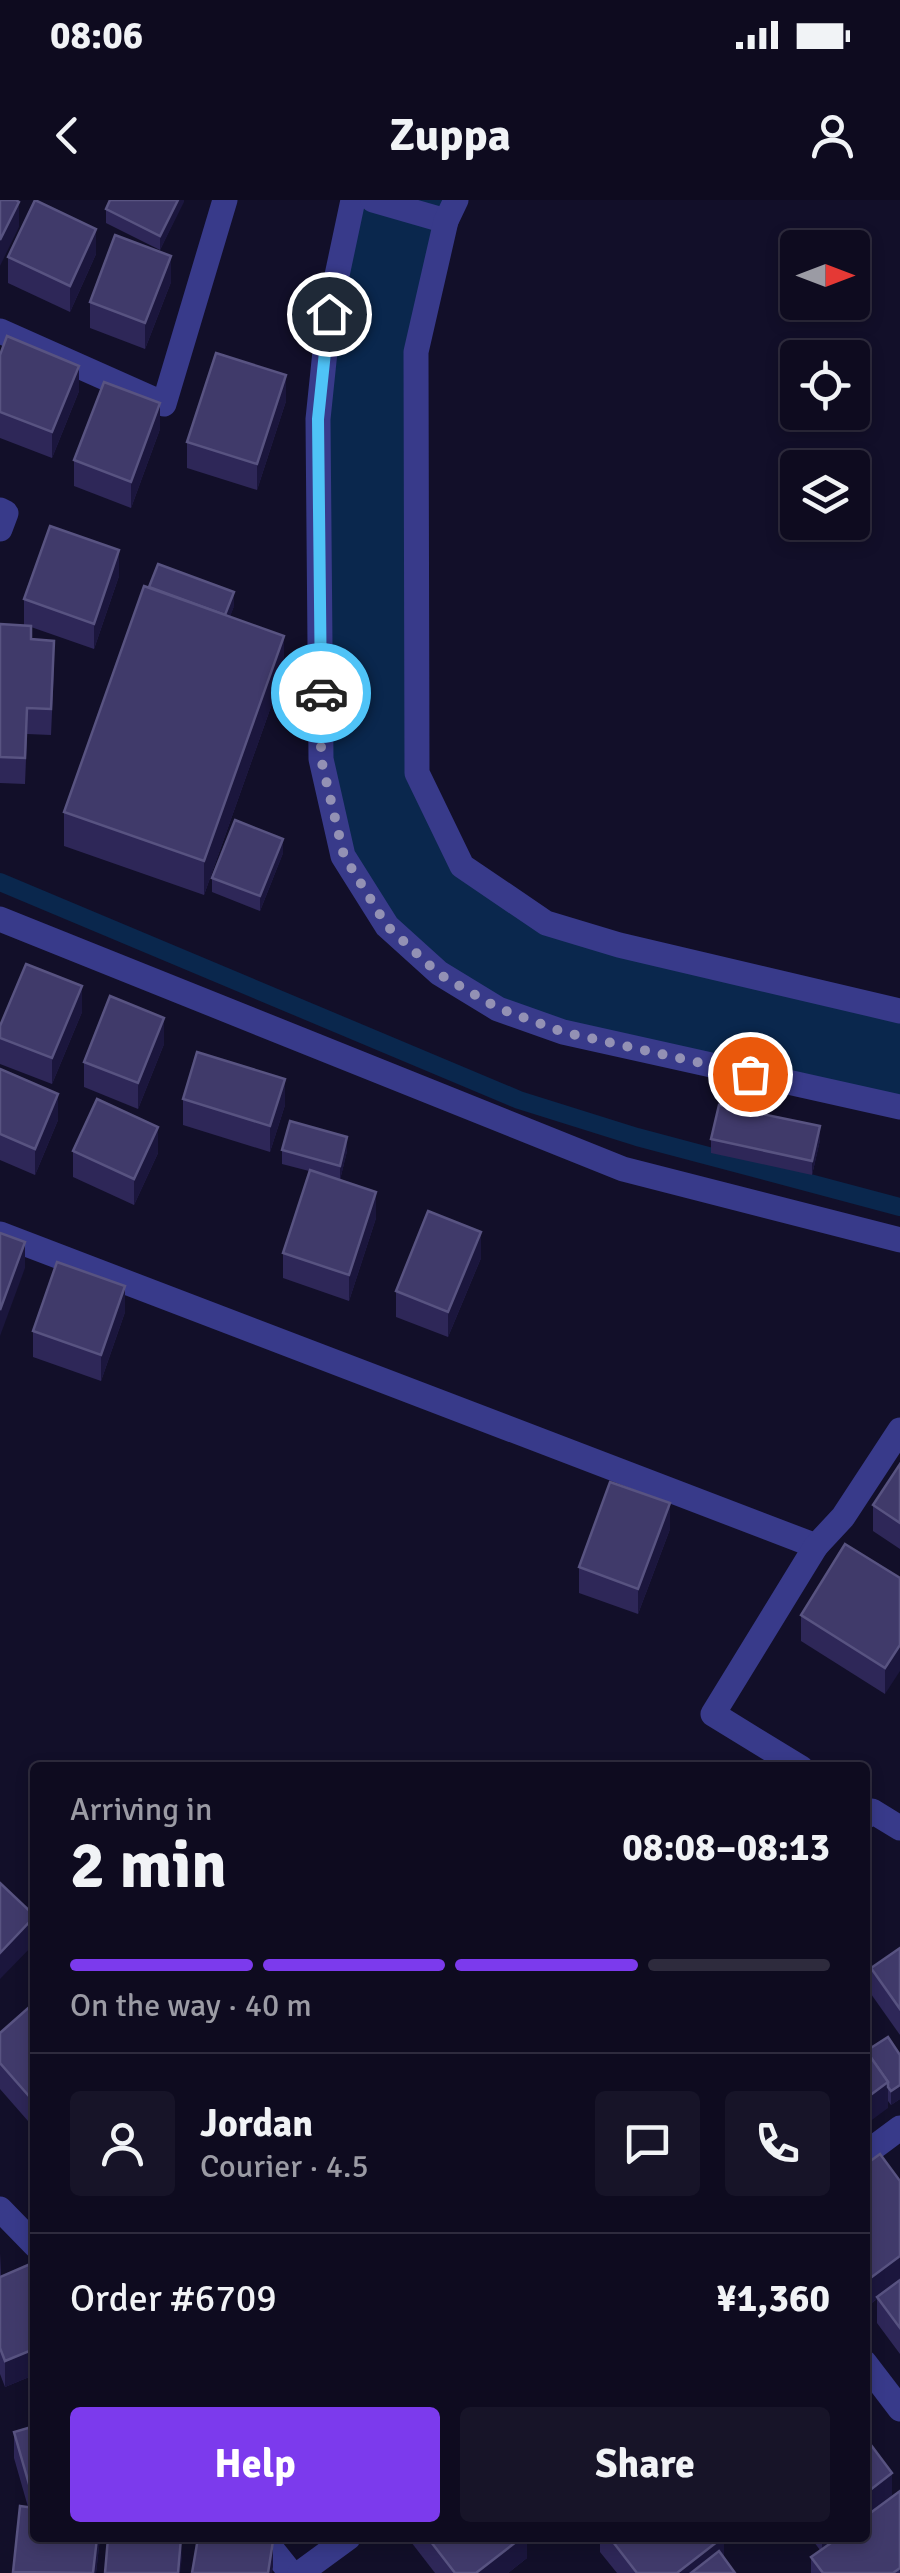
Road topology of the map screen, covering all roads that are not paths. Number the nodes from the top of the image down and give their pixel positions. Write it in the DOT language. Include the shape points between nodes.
graph roads {
  1 [pos="224,200"];
  2 [pos="353,200"];
  3 [pos="376,201"];
  4 [pos="445,213"];
  5 [pos="0,331"];
  6 [pos="0,510"];
  7 [pos="0,529"];
  8 [pos="0,918"];
  9 [pos="900,1011"];
  10 [pos="900,1106"];
  11 [pos="0,1234"];
  12 [pos="900,1240"];
  13 [pos="900,1430"];
  14 [pos="816,1546"];
  15 [pos="790,1762"];
  16 [pos="870,1813"];
  17 [pos="900,1828"];
  18 [pos="900,2128"];
  19 [pos="870,2150"];
  20 [pos="0,2209"];
  21 [pos="30,2240"];
  22 [pos="870,2370"];
  23 [pos="900,2409"];
  24 [pos="266,2542"];
  25 [pos="343,2542"];
  26 [pos="291,2573"];
  27 [pos="300,2573"];
  1 -- 5 [label="street" via="164,404"];
  2 -- 10 [label="street" via="329,314 318,419 321,759 344,856 387,926 439,974 498,1008 563,1032"];
  3 -- 4 [label="street"];
  4 -- 9 [label="street" via="416,352 416,773 462,866 546,922"];
  6 -- 7 [label="street" via="6,513"];
  8 -- 12 [label="street" via="622,1169"];
  11 -- 14 [label="street"];
  13 -- 14 [label="street"];
  14 -- 15 [label="street" via="713,1714"];
  16 -- 17 [label="street"];
  18 -- 19 [label="street"];
  20 -- 21 [label="street"];
  22 -- 23 [label="street"];
  24 -- 26 [label="street"];
  25 -- 27 [label="street"];
}
